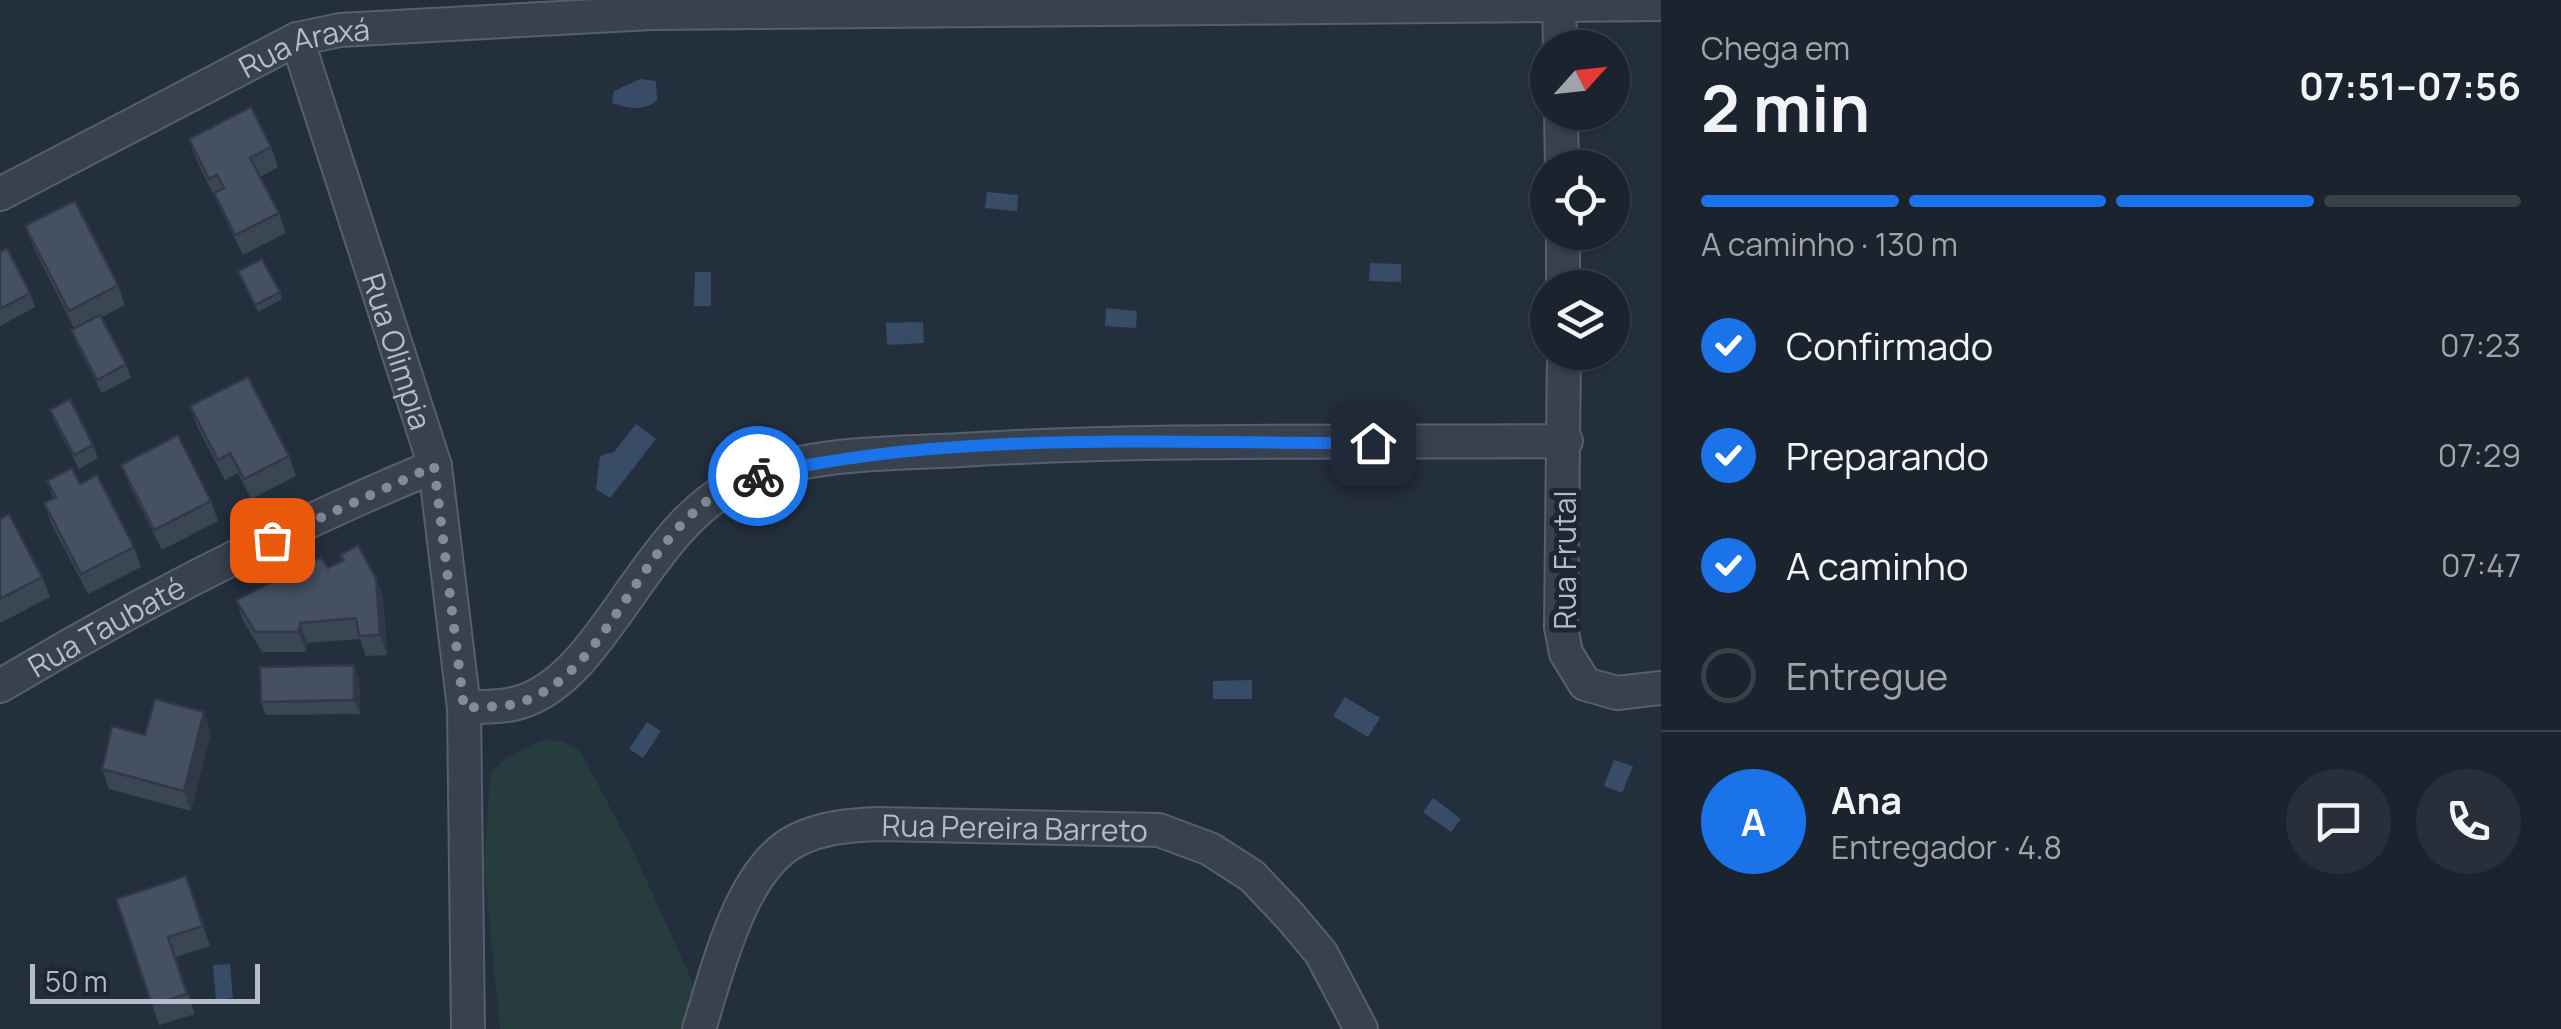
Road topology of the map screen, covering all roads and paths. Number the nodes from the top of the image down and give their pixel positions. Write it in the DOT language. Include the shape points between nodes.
graph roads {
  1 [pos="1661,4"];
  2 [pos="1559,6"];
  3 [pos="651,7"];
  4 [pos="1560,30"];
  5 [pos="297,39"];
  6 [pos="0,194"];
  7 [pos="1564,370"];
  8 [pos="1566,442"];
  9 [pos="434,466"];
  10 [pos="0,686"];
  11 [pos="1661,688"];
  12 [pos="464,708"];
  13 [pos="468,1029"];
  14 [pos="699,1029"];
  15 [pos="1360,1029"];
  1 -- 2 [label="street, Rua Araxá"];
  2 -- 3 [label="street, Rua Araxá"];
  2 -- 4 [label="street"];
  3 -- 5 [label="street, Rua Araxá"];
  5 -- 6 [label="street, Rua Araxá"];
  5 -- 9 [label="street, Rua Olimpia"];
  7 -- 8 [label="street, Rua Frutal"];
  8 -- 11 [label="street, Rua Frutal" via="1560,627 1566,652 1585,684 1617,693"];
  8 -- 12 [label="street" via="1027,446 834,457 746,480 707,502 668,537 594,643 553,685 517,704"];
  9 -- 10 [label="street, Rua Taubaté" via="320,515"];
  9 -- 12 [label="street, Rua Olimpia"];
  12 -- 13 [label="street, Rua Olimpia"];
  14 -- 15 [label="street, Rua Pereira Barreto" via="742,906 779,852 837,826 880,824 1159,830 1210,850 1252,876 1321,953"];
}
